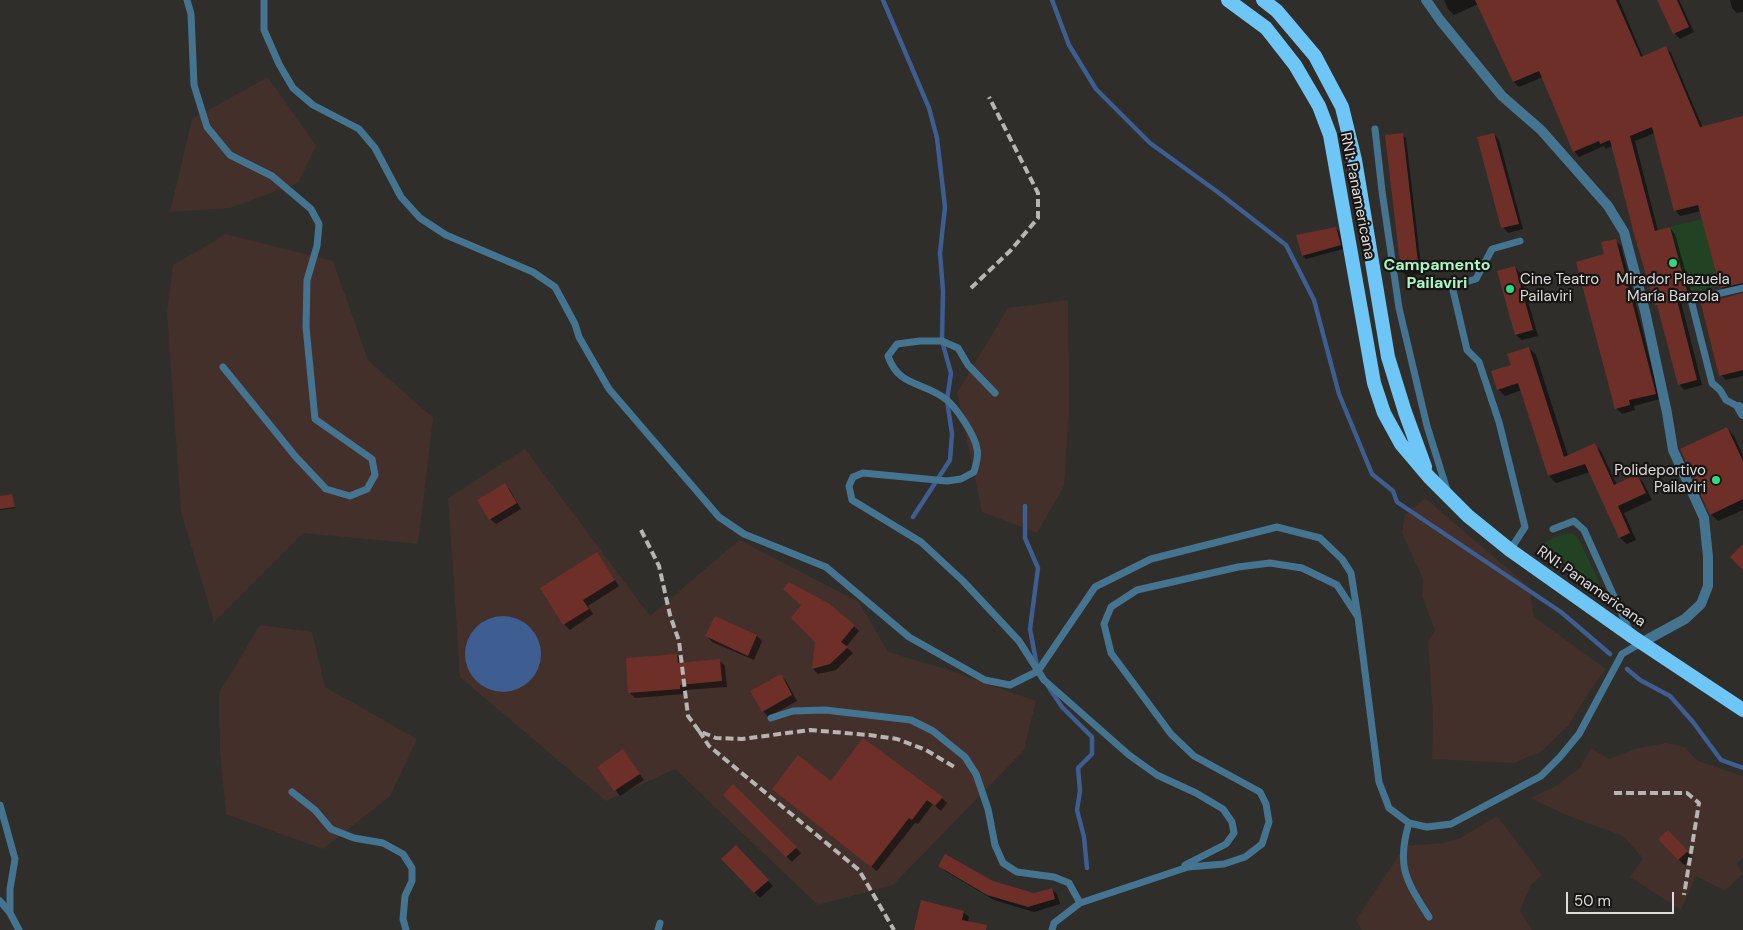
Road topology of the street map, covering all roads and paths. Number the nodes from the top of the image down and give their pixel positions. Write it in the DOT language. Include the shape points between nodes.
graph roads {
  1 [pos="187,0"];
  2 [pos="264,0"];
  3 [pos="1228,0"];
  4 [pos="1263,0"];
  5 [pos="1426,0"];
  6 [pos="1375,129"];
  7 [pos="1520,241"];
  8 [pos="1743,288"];
  9 [pos="223,367"];
  10 [pos="995,393"];
  11 [pos="1741,411"];
  12 [pos="1429,478"];
  13 [pos="1450,498"];
  14 [pos="1553,529"];
  15 [pos="1510,550"];
  16 [pos="1358,617"];
  17 [pos="1637,640"];
  18 [pos="1038,670"];
  19 [pos="1743,710"];
  20 [pos="770,718"];
  21 [pos="292,792"];
  22 [pos="0,805"];
  23 [pos="1409,823"];
  24 [pos="1173,872"];
  25 [pos="0,901"];
  26 [pos="1080,903"];
  27 [pos="10,913"];
  28 [pos="1429,917"];
  29 [pos="19,930"];
  30 [pos="406,930"];
  31 [pos="1052,930"];
  1 -- 9 [label="lane" via="191,14 194,85 207,127 230,155 272,176 311,209 319,224 317,246 306,280 306,327 315,419 372,460 375,475 367,489 350,496 326,489"];
  2 -- 18 [label="lane" via="264,30 278,64 293,88 313,105 359,129 375,148 401,196 420,218 446,235 533,272 555,287 609,389 719,517 744,534 826,567 909,637 985,680 1010,686"];
  3 -- 12 [label="highway, RN1: Panamericana" via="1266,28 1295,65 1319,106 1330,135 1374,384 1384,413 1401,444"];
  4 -- 12 [label="highway, RN1: Panamericana" via="1277,10 1315,56 1342,107 1355,160 1388,357"];
  5 -- 17 [label="street" via="1502,96 1541,130 1608,206 1624,232 1660,377 1672,450 1704,518 1708,557 1708,586 1701,604 1685,619"];
  6 -- 13 [label="lane" via="1399,308 1427,426"];
  7 -- 15 [label="lane" via="1492,249 1476,279 1452,286 1467,350 1479,362 1499,422 1525,527"];
  8 -- 11 [label="lane" via="1691,300 1712,383 1726,400"];
  10 -- 18 [label="lane" via="958,348 942,341 897,344 888,356 900,377 947,400 966,423 977,448 974,472 961,479 947,480 863,473 853,478 849,486 852,500 921,542 963,581 1020,642"];
  12 -- 13 [label="highway, RN1: Panamericana"];
  13 -- 15 [label="highway, RN1: Panamericana"];
  14 -- 17 [label="lane" via="1574,522 1584,530"];
  15 -- 17 [label="highway, RN1: Panamericana"];
  16 -- 18 [label="lane" via="1350,573 1342,559 1320,538 1277,527 1151,559 1095,588"];
  16 -- 23 [label="lane" via="1378,782 1389,808"];
  16 -- 24 [label="lane" via="1337,585 1302,568 1270,563 1138,590 1111,607 1104,624 1111,653 1171,734 1194,756 1260,792 1266,804 1269,822 1262,844 1245,857 1224,864 1188,867"];
  17 -- 19 [label="highway, RN1: Panamericana"];
  17 -- 23 [label="lane" via="1622,654 1579,734 1541,776 1451,824 1427,827"];
  18 -- 24 [label="lane" via="1044,680 1129,755 1157,775 1223,809 1232,822 1234,833 1226,844"];
  20 -- 26 [label="lane" via="793,711 825,710 911,720 933,731 965,757 976,774 1003,863 1017,872 1054,877 1069,883"];
  21 -- 30 [label="lane" via="332,829 354,838 383,843 403,854 412,868 403,918"];
  22 -- 27 [label="lane" via="15,859"];
  23 -- 28 [label="lane" via="1404,838 1405,876"];
  24 -- 26 [label="lane"];
  25 -- 27 [label="lane"];
  26 -- 31 [label="lane" via="1054,923"];
  27 -- 29 [label="lane"];
}
